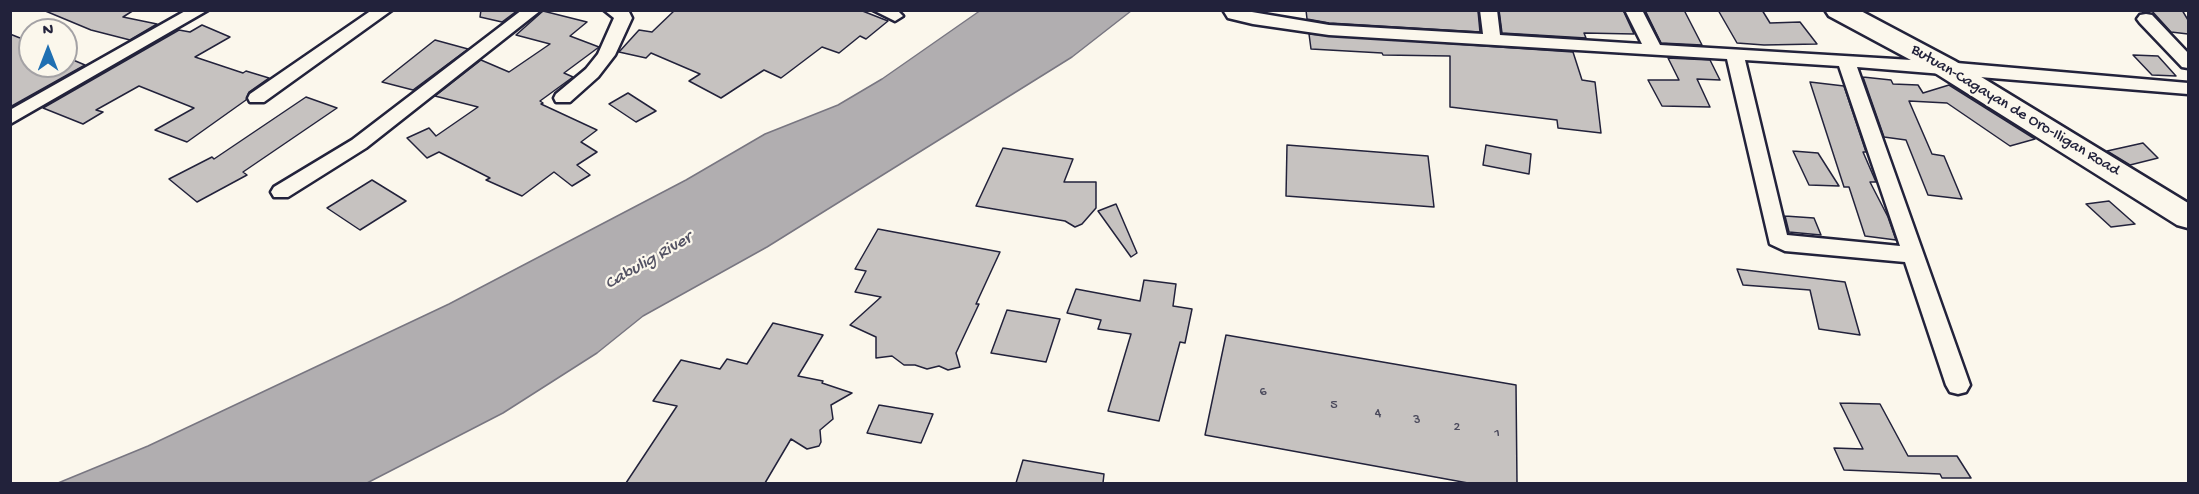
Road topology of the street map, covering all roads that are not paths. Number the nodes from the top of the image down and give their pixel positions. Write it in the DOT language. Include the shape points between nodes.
graph roads {
  1 [pos="200,10"];
  2 [pos="384,10"];
  3 [pos="533,10"];
  4 [pos="612,10"];
  5 [pos="1231,10"];
  6 [pos="1488,10"];
  7 [pos="1633,10"];
  8 [pos="1838,10"];
  9 [pos="2146,19"];
  10 [pos="1492,38"];
  11 [pos="1653,48"];
  12 [pos="1734,53"];
  13 [pos="1846,60"];
  14 [pos="2188,63"];
  15 [pos="1945,67"];
  16 [pos="2188,89"];
  17 [pos="257,98"];
  18 [pos="563,98"];
  19 [pos="10,118"];
  20 [pos="281,192"];
  21 [pos="2188,217"];
  22 [pos="1913,255"];
  23 [pos="1958,385"];
  1 -- 19 [label="street"];
  2 -- 17 [label="street"];
  3 -- 20 [label="street" via="368,138"];
  4 -- 18 [label="street" via="621,13 622,18 606,55"];
  5 -- 10 [label="street" via="1253,19 1329,30"];
  6 -- 10 [label="street"];
  7 -- 11 [label="street"];
  8 -- 15 [label="highway, Butuan-Cagayan de Oro-Iligan Road"];
  9 -- 14 [label="street"];
  10 -- 11 [label="street"];
  11 -- 12 [label="street"];
  12 -- 13 [label="street"];
  12 -- 22 [label="street" via="1777,239 1800,246"];
  13 -- 15 [label="street"];
  13 -- 22 [label="street"];
  15 -- 16 [label="street"];
  15 -- 21 [label="highway, Butuan-Cagayan de Oro-Iligan Road"];
  22 -- 23 [label="street"];
}
